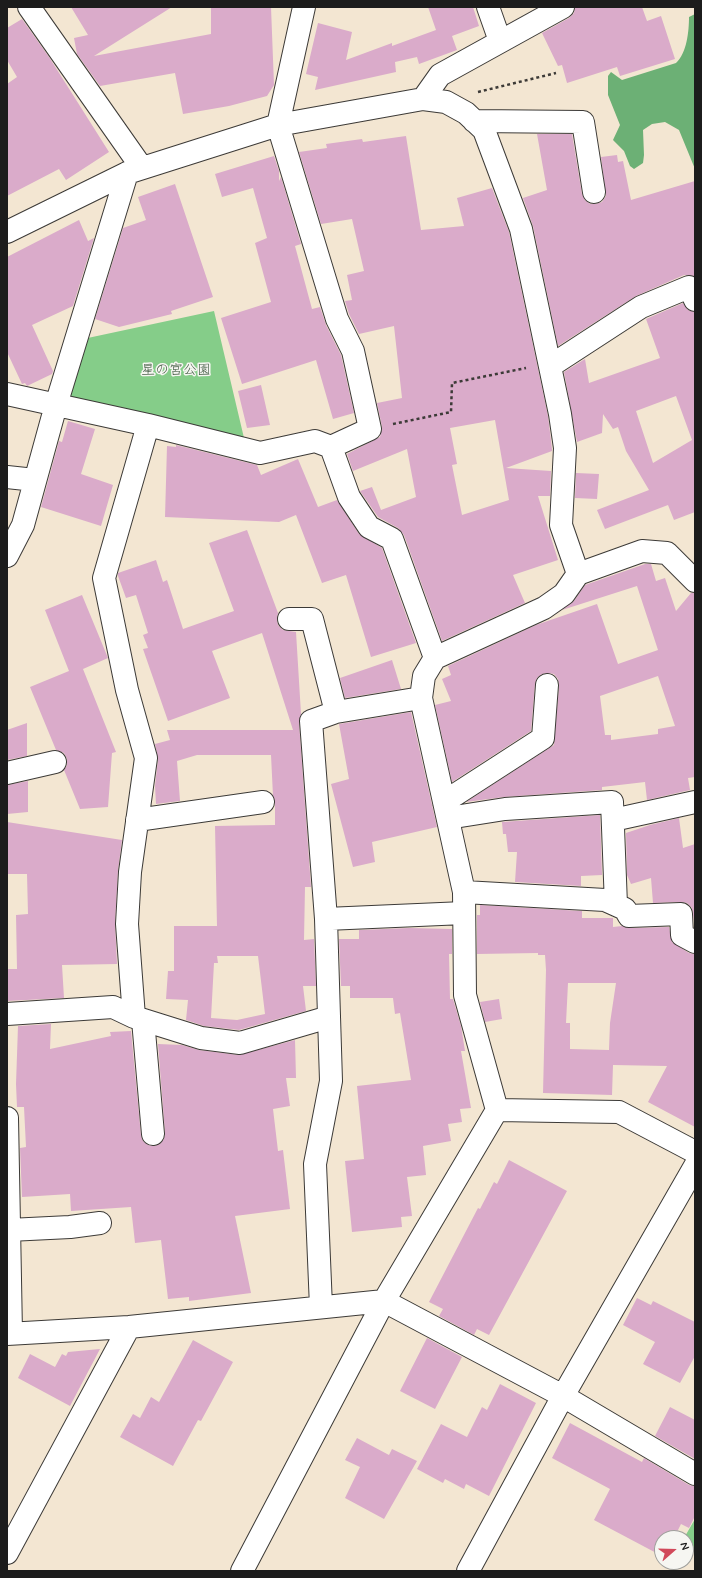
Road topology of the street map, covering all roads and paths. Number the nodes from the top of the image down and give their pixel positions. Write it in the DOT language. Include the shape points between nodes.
graph roads {
  1 [pos="29,7"];
  2 [pos="304,7"];
  3 [pos="488,7"];
  4 [pos="563,7"];
  5 [pos="500,41"];
  6 [pos="556,73"];
  7 [pos="472,93"];
  8 [pos="423,99"];
  9 [pos="474,121"];
  10 [pos="278,125"];
  11 [pos="134,171"];
  12 [pos="594,192"];
  13 [pos="7,232"];
  14 [pos="695,300"];
  15 [pos="550,364"];
  16 [pos="7,394"];
  17 [pos="56,405"];
  18 [pos="148,425"];
  19 [pos="370,429"];
  20 [pos="330,447"];
  21 [pos="7,477"];
  22 [pos="35,480"];
  23 [pos="7,556"];
  24 [pos="578,574"];
  25 [pos="695,581"];
  26 [pos="289,619"];
  27 [pos="435,658"];
  28 [pos="547,685"];
  29 [pos="422,698"];
  30 [pos="336,712"];
  31 [pos="55,762"];
  32 [pos="7,773"];
  33 [pos="263,802"];
  34 [pos="695,802"];
  35 [pos="446,810"];
  36 [pos="137,820"];
  37 [pos="613,820"];
  38 [pos="464,902"];
  39 [pos="616,905"];
  40 [pos="326,919"];
  41 [pos="695,942"];
  42 [pos="7,1014"];
  43 [pos="329,1017"];
  44 [pos="138,1018"];
  45 [pos="497,1110"];
  46 [pos="7,1119"];
  47 [pos="153,1134"];
  48 [pos="695,1152"];
  49 [pos="695,1166"];
  50 [pos="100,1223"];
  51 [pos="9,1230"];
  52 [pos="384,1301"];
  53 [pos="321,1307"];
  54 [pos="129,1327"];
  55 [pos="9,1334"];
  56 [pos="563,1396"];
  57 [pos="695,1474"];
  58 [pos="7,1553"];
  59 [pos="242,1571"];
  60 [pos="468,1571"];
  1 -- 11 [label="street"];
  2 -- 10 [label="street"];
  3 -- 5 [label="street"];
  4 -- 5 [label="street"];
  5 -- 8 [label="street" via="440,74"];
  6 -- 7 [label="path"];
  8 -- 9 [label="street" via="446,102 466,113"];
  8 -- 10 [label="street"];
  9 -- 12 [label="street" via="583,122"];
  9 -- 15 [label="street" via="484,130 521,229"];
  10 -- 11 [label="street"];
  10 -- 19 [label="street" via="337,319 353,351"];
  11 -- 13 [label="street"];
  11 -- 17 [label="street"];
  14 -- 15 [label="street" via="689,287 641,307"];
  15 -- 19 [label="path" via="452,383 451,412"];
  15 -- 24 [label="street" via="565,448 561,525"];
  16 -- 17 [label="street"];
  17 -- 18 [label="street"];
  17 -- 22 [label="street"];
  18 -- 20 [label="street" via="260,453 315,441"];
  18 -- 36 [label="street" via="104,578 127,690 146,758"];
  19 -- 20 [label="street"];
  20 -- 27 [label="street" via="349,497 369,527 392,539"];
  21 -- 22 [label="street"];
  22 -- 23 [label="street" via="23,525"];
  24 -- 25 [label="street" via="642,551 667,553"];
  24 -- 27 [label="street" via="564,594 544,608"];
  26 -- 30 [label="street" via="312,619"];
  27 -- 29 [label="street" via="424,676"];
  28 -- 35 [label="street" via="542,738"];
  29 -- 30 [label="street"];
  29 -- 35 [label="street"];
  30 -- 40 [label="street" via="310,721"];
  31 -- 32 [label="street"];
  33 -- 36 [label="street"];
  34 -- 37 [label="street"];
  35 -- 37 [label="street" via="612,802"];
  35 -- 38 [label="street"];
  36 -- 44 [label="street" via="127,924"];
  37 -- 39 [label="street"];
  38 -- 39 [label="street" via="605,900"];
  38 -- 40 [label="street"];
  38 -- 45 [label="street" via="465,995"];
  39 -- 41 [label="street" via="624,909 629,916 681,914 682,934"];
  40 -- 43 [label="street"];
  42 -- 44 [label="street" via="113,1007"];
  43 -- 44 [label="street" via="240,1043 201,1038"];
  43 -- 53 [label="street" via="331,1081 315,1164"];
  44 -- 47 [label="street"];
  45 -- 48 [label="street" via="619,1112"];
  45 -- 52 [label="street"];
  46 -- 51 [label="street"];
  49 -- 56 [label="street"];
  50 -- 51 [label="street"];
  51 -- 55 [label="street"];
  52 -- 53 [label="street"];
  52 -- 56 [label="street"];
  52 -- 59 [label="street"];
  53 -- 54 [label="street"];
  54 -- 55 [label="street"];
  54 -- 58 [label="street"];
  56 -- 57 [label="street"];
  56 -- 60 [label="street"];
}
